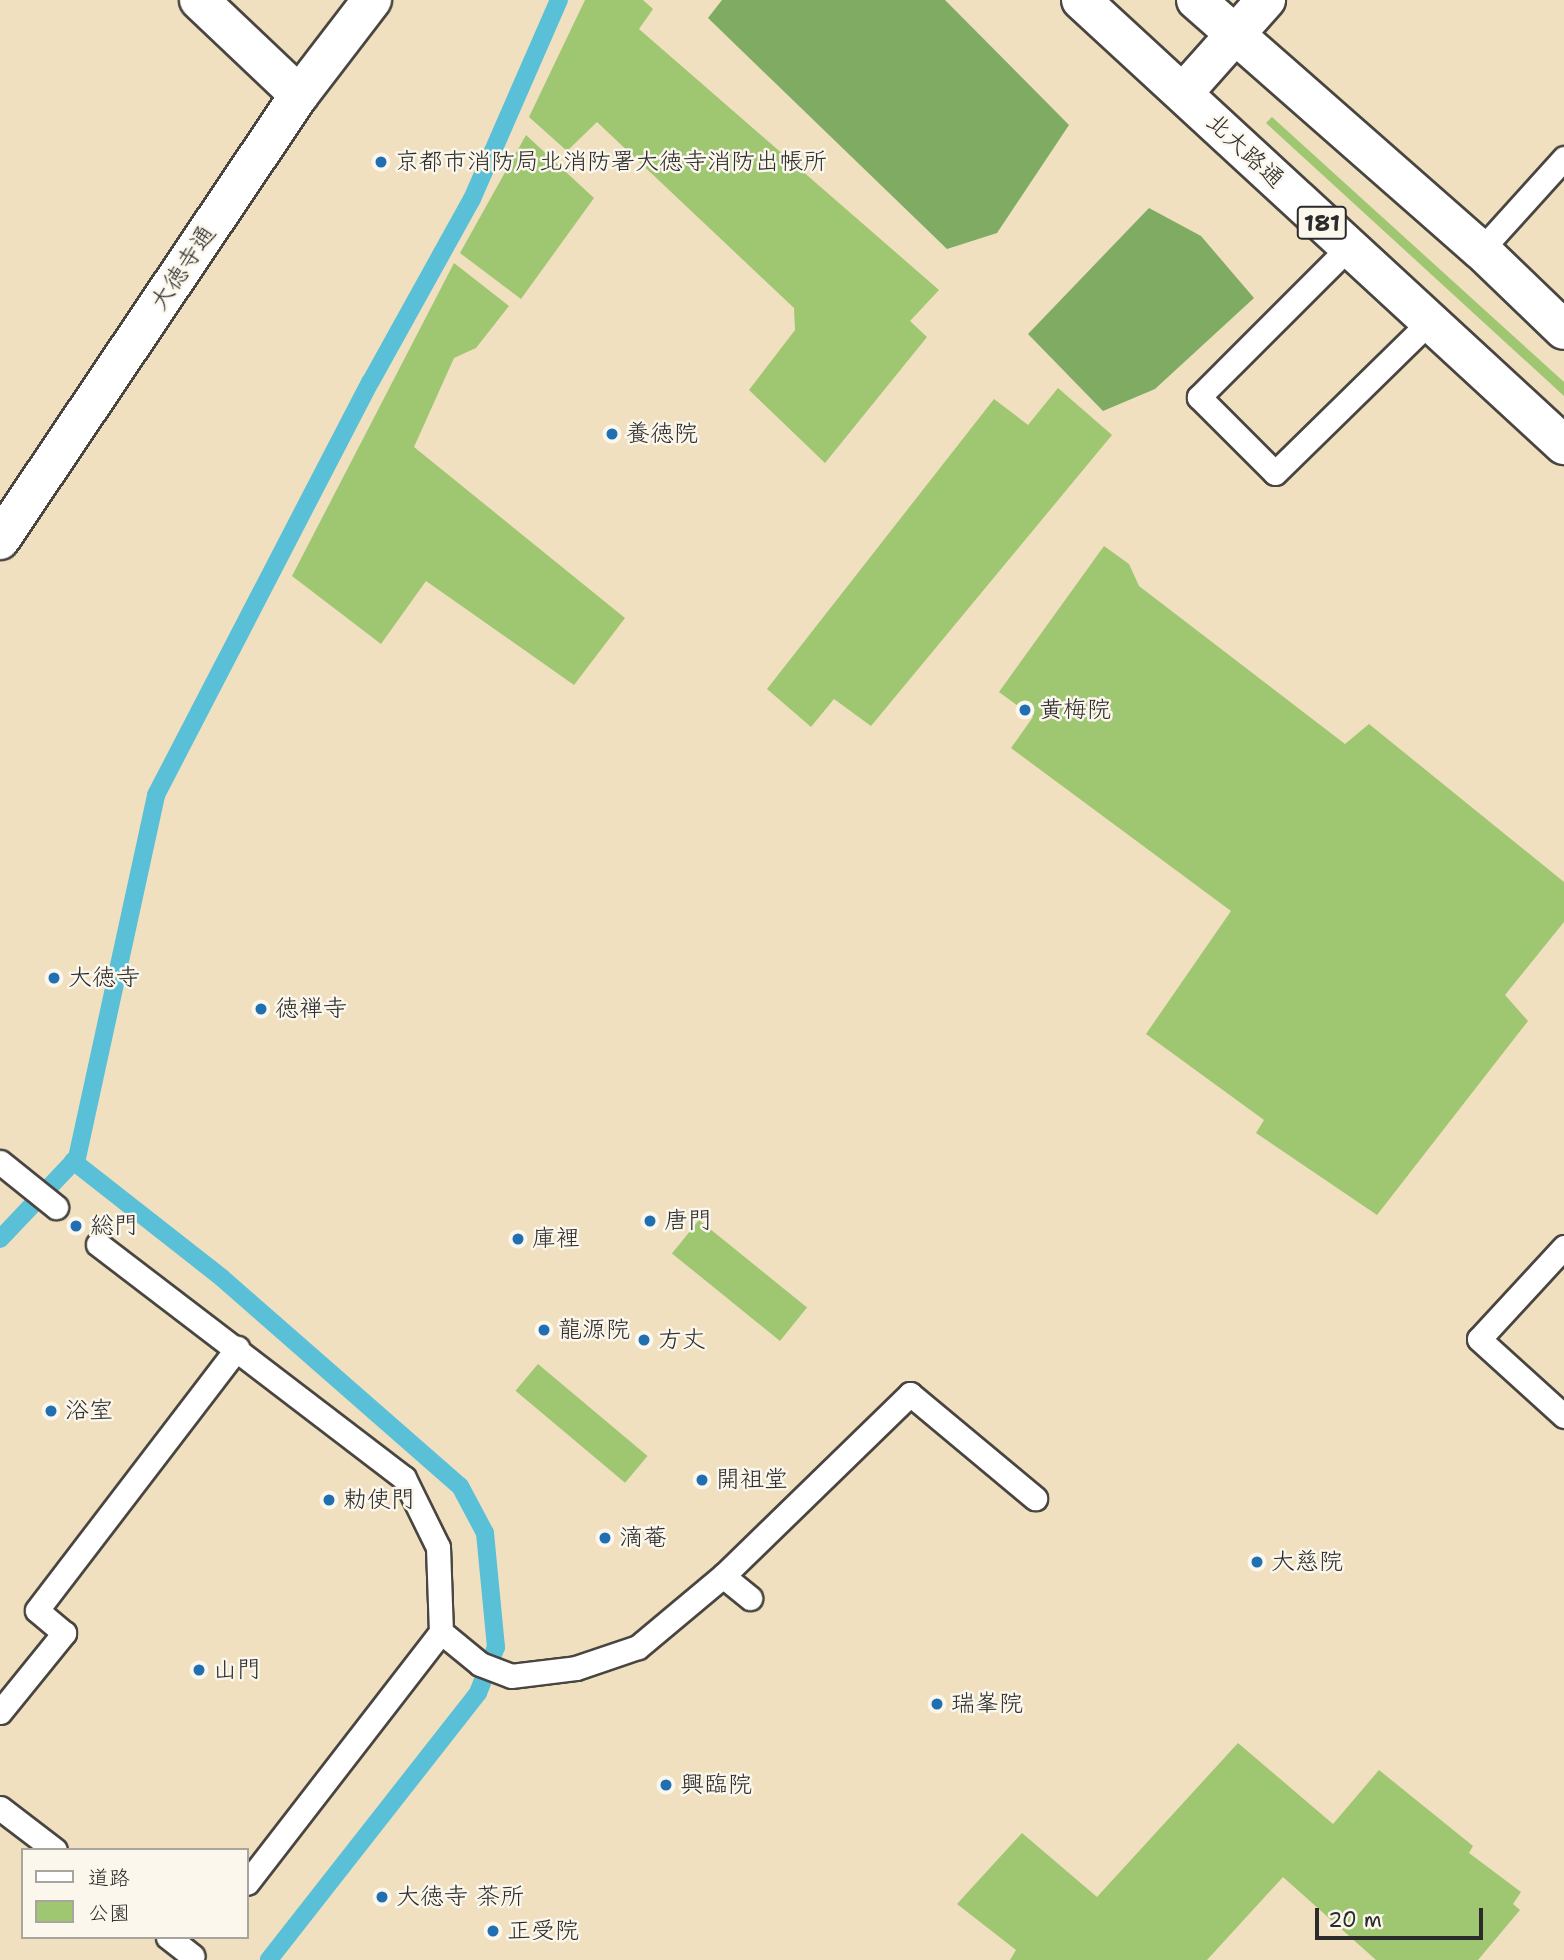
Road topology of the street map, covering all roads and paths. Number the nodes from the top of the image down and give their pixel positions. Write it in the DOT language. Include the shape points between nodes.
graph roads {
  1 [pos="199,0"];
  2 [pos="372,0"];
  3 [pos="1082,0"];
  4 [pos="1196,0"];
  5 [pos="1266,0"];
  6 [pos="1234,35"];
  7 [pos="1183,93"];
  8 [pos="299,95"];
  9 [pos="1564,158"];
  10 [pos="1348,248"];
  11 [pos="1481,250"];
  12 [pos="1428,323"];
  13 [pos="1564,330"];
  14 [pos="1564,445"];
  15 [pos="0,540"];
  16 [pos="0,1162"];
  17 [pos="46,1199"];
  18 [pos="98,1244"];
  19 [pos="1564,1247"];
  20 [pos="237,1348"];
  21 [pos="1564,1416"];
  22 [pos="1035,1498"];
  23 [pos="723,1576"];
  24 [pos="750,1598"];
  25 [pos="441,1632"];
  26 [pos="0,1712"];
  27 [pos="0,1808"];
  28 [pos="52,1848"];
  29 [pos="248,1882"];
  30 [pos="172,1939"];
  31 [pos="195,1951"];
  1 -- 8 [label="main road"];
  2 -- 8 [label="main road, 大徳寺通"];
  3 -- 7 [label="main road, 北大路通 / 181"];
  4 -- 6 [label="main road"];
  5 -- 6 [label="main road"];
  6 -- 7 [label="main road"];
  6 -- 11 [label="main road"];
  7 -- 10 [label="main road, 北大路通 / 181"];
  8 -- 15 [label="main road, 大徳寺通"];
  9 -- 11 [label="lane"];
  10 -- 12 [label="main road, 北大路通 / 181"];
  10 -- 12 [label="lane" via="1199,397 1275,473"];
  11 -- 13 [label="main road"];
  12 -- 14 [label="main road, 北大路通 / 181"];
  16 -- 17 [label="lane"];
  18 -- 20 [label="lane"];
  19 -- 21 [label="lane" via="1479,1339"];
  20 -- 25 [label="lane" via="404,1478 438,1547"];
  20 -- 26 [label="lane" via="37,1610 64,1633"];
  22 -- 23 [label="lane" via="910,1394"];
  23 -- 24 [label="lane"];
  23 -- 25 [label="lane" via="638,1647 576,1668 511,1676 489,1668"];
  25 -- 29 [label="lane"];
  27 -- 28 [label="lane"];
  30 -- 31 [label="lane"];
}
